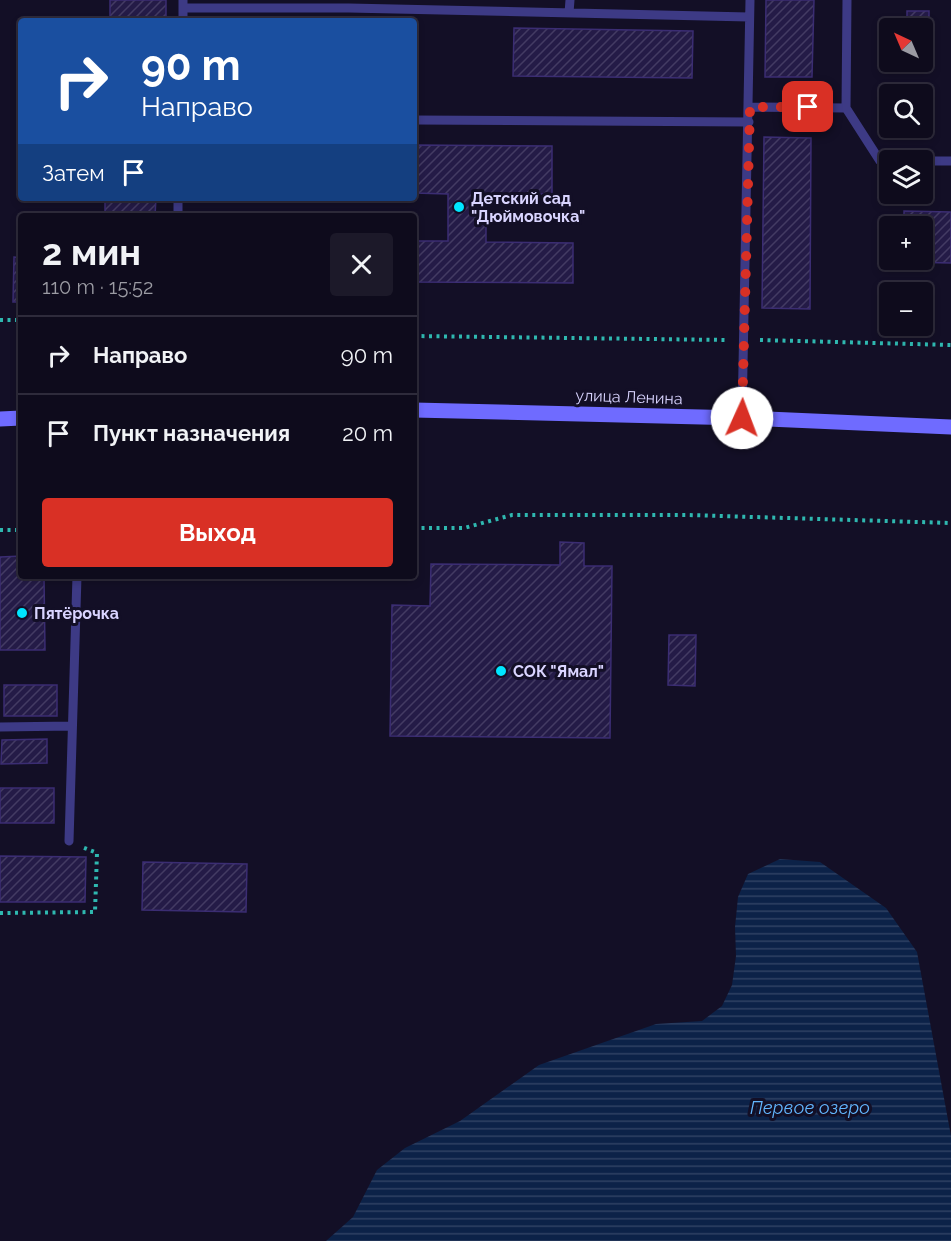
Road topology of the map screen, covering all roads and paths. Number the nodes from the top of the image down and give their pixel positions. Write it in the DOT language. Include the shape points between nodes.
graph roads {
  1 [pos="570,0"];
  2 [pos="750,0"];
  3 [pos="847,0"];
  4 [pos="183,4"];
  5 [pos="349,4"];
  6 [pos="569,13"];
  7 [pos="749,16"];
  8 [pos="750,107"];
  9 [pos="846,108"];
  10 [pos="417,120"];
  11 [pos="749,122"];
  12 [pos="879,159"];
  13 [pos="933,161"];
  14 [pos="951,161"];
  15 [pos="0,320"];
  16 [pos="18,320"];
  17 [pos="417,336"];
  18 [pos="745,340"];
  19 [pos="951,345"];
  20 [pos="417,410"];
  21 [pos="18,418"];
  22 [pos="742,418"];
  23 [pos="0,419"];
  24 [pos="951,427"];
  25 [pos="951,523"];
  26 [pos="417,528"];
  27 [pos="0,530"];
  28 [pos="18,530"];
  29 [pos="77,579"];
  30 [pos="72,726"];
  31 [pos="0,727"];
  32 [pos="69,841"];
  33 [pos="0,913"];
  1 -- 6 [label="lane"];
  2 -- 7 [label="lane"];
  3 -- 9 [label="lane"];
  4 -- 5 [label="lane"];
  5 -- 6 [label="lane"];
  6 -- 7 [label="lane"];
  7 -- 8 [label="lane"];
  8 -- 9 [label="lane"];
  8 -- 11 [label="lane"];
  9 -- 12 [label="lane"];
  10 -- 11 [label="lane"];
  11 -- 18 [label="lane"];
  13 -- 14 [label="lane"];
  15 -- 16 [label="path"];
  17 -- 18 [label="path"];
  18 -- 19 [label="path"];
  18 -- 22 [label="lane"];
  20 -- 22 [label="main road, улица Ленина"];
  21 -- 23 [label="main road"];
  22 -- 24 [label="main road, улица Ленина"];
  25 -- 26 [label="path" via="688,515 512,515 464,528"];
  27 -- 28 [label="path"];
  29 -- 30 [label="lane"];
  30 -- 31 [label="lane"];
  30 -- 32 [label="lane"];
  32 -- 33 [label="path" via="97,853 95,912"];
}
